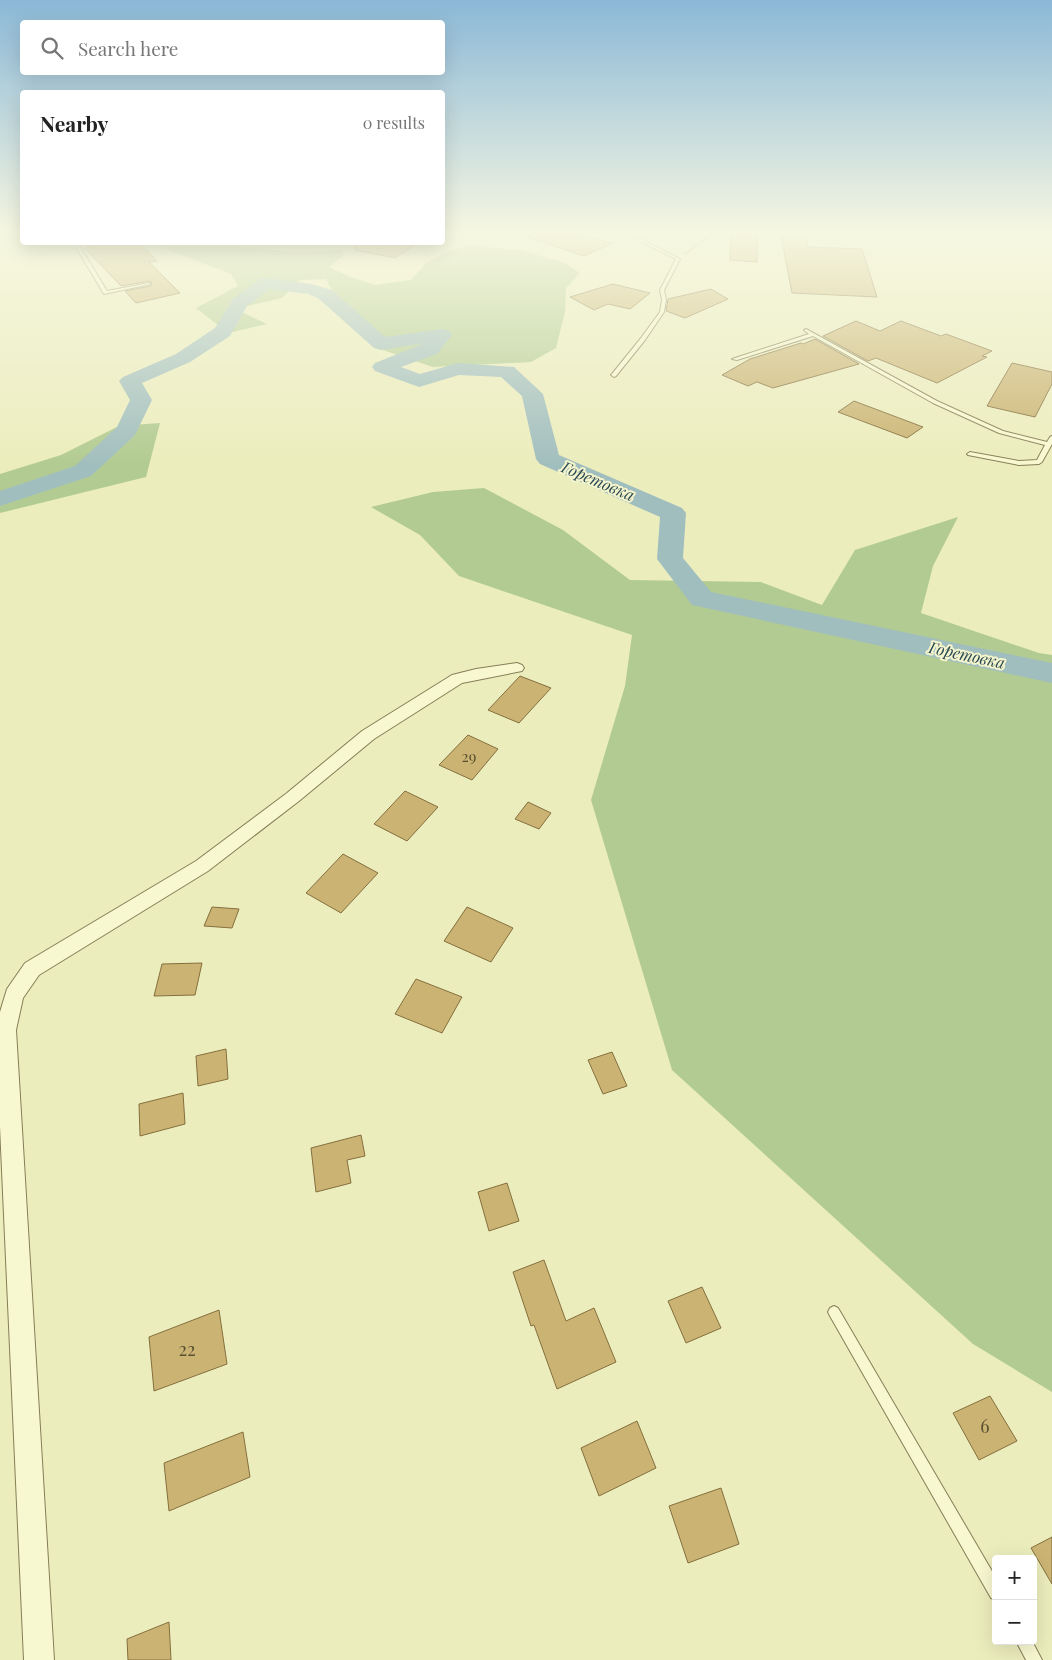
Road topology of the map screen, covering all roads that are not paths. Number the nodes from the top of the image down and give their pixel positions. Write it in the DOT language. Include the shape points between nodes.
graph roads {
  1 [pos="662,309"];
  2 [pos="806,330"];
  3 [pos="813,334"];
  4 [pos="735,359"];
  5 [pos="614,375"];
  6 [pos="1051,441"];
  7 [pos="970,454"];
  8 [pos="518,668"];
  9 [pos="834,1312"];
  10 [pos="992,1587"];
  11 [pos="1025,1645"];
  12 [pos="39,1660"];
  13 [pos="1034,1660"];
  1 -- 5 [label="lane" via="643,340"];
  2 -- 3 [label="lane"];
  3 -- 4 [label="lane"];
  3 -- 6 [label="lane" via="935,402 1001,432"];
  6 -- 7 [label="lane" via="1039,462 1019,463"];
  8 -- 12 [label="street" via="457,679 368,735 202,866 32,969 14,995 6,1030"];
  9 -- 10 [label="lane"];
  11 -- 13 [label="lane"];
}
